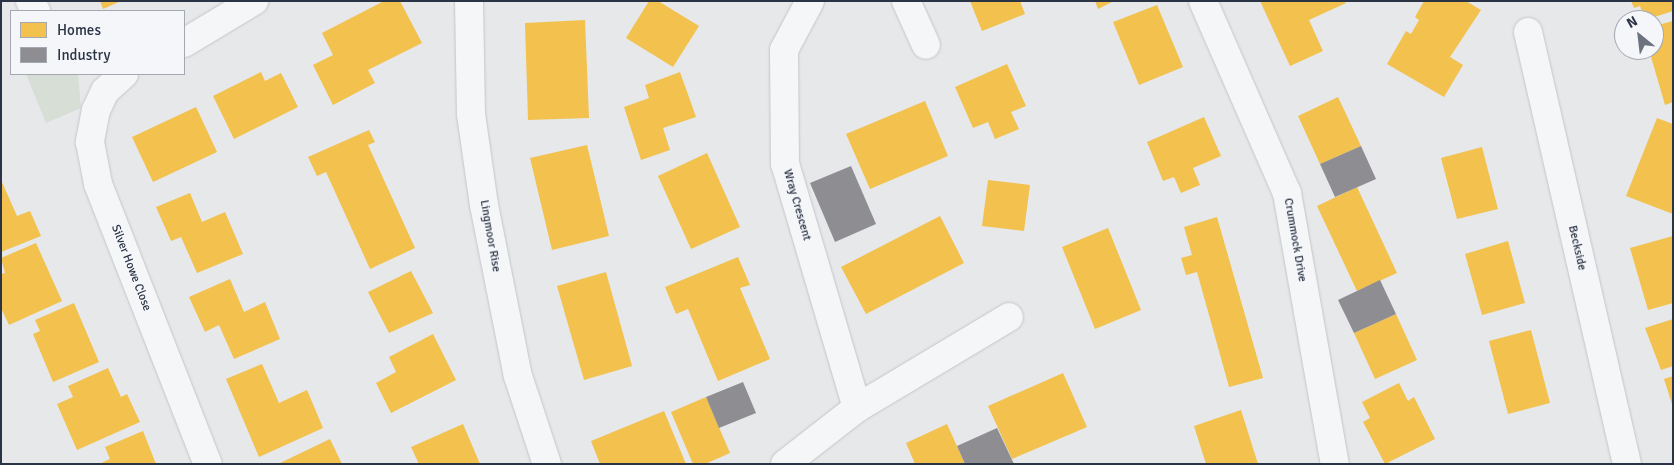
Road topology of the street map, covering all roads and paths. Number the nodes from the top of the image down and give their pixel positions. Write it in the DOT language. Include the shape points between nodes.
graph roads {
  1 [pos="254,1"];
  2 [pos="469,1"];
  3 [pos="810,1"];
  4 [pos="906,1"];
  5 [pos="1203,1"];
  6 [pos="1528,32"];
  7 [pos="185,42"];
  8 [pos="926,45"];
  9 [pos="121,75"];
  10 [pos="1009,316"];
  11 [pos="857,408"];
  12 [pos="208,464"];
  13 [pos="547,464"];
  14 [pos="785,464"];
  15 [pos="1335,464"];
  16 [pos="1627,464"];
  1 -- 7 [label="street"];
  2 -- 13 [label="street, Lingmoor Rise" via="471,114 484,205 518,376"];
  3 -- 11 [label="street, Wray Crescent" via="784,50 785,164"];
  4 -- 8 [label="street"];
  5 -- 15 [label="street, Crummock Drive" via="1287,194"];
  6 -- 16 [label="street, Beckside"];
  9 -- 12 [label="street, Silver Howe Close" via="105,91 96,110 90,142 98,184"];
  10 -- 11 [label="street"];
  11 -- 14 [label="street"];
}
